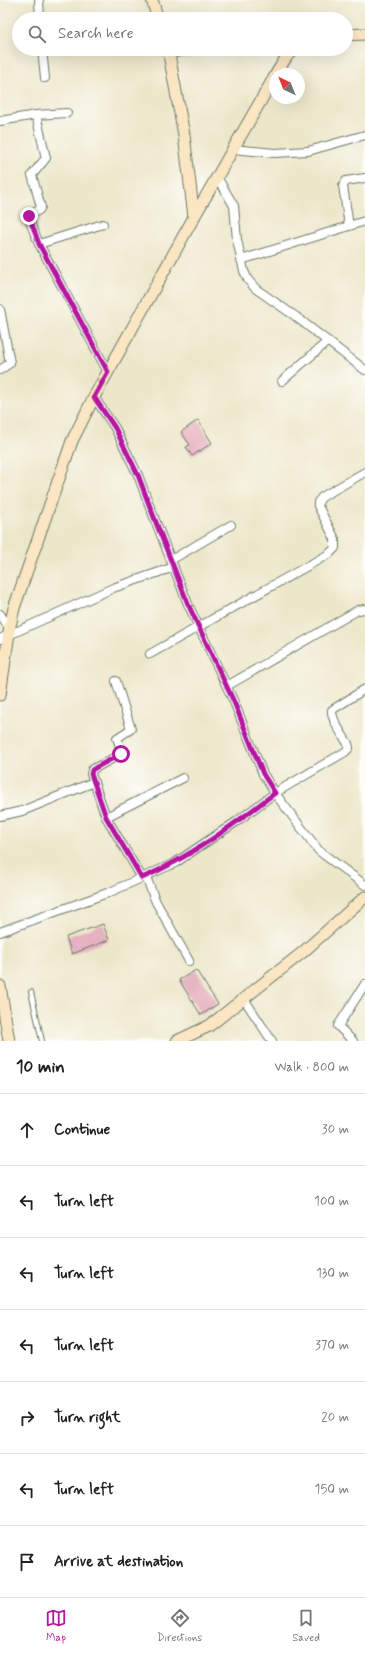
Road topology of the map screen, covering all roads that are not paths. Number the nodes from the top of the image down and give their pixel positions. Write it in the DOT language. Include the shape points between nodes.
graph roads {
  1 [pos="39,0"];
  2 [pos="152,0"];
  3 [pos="40,12"];
  4 [pos="156,12"];
  5 [pos="365,34"];
  6 [pos="353,35"];
  7 [pos="43,56"];
  8 [pos="169,56"];
  9 [pos="287,56"];
  10 [pos="280,68"];
  11 [pos="45,78"];
  12 [pos="269,87"];
  13 [pos="67,113"];
  14 [pos="36,115"];
  15 [pos="0,121"];
  16 [pos="365,135"];
  17 [pos="233,149"];
  18 [pos="217,177"];
  19 [pos="365,178"];
  20 [pos="194,216"];
  21 [pos="365,221"];
  22 [pos="103,224"];
  23 [pos="349,226"];
  24 [pos="39,244"];
  25 [pos="241,260"];
  26 [pos="0,310"];
  27 [pos="328,341"];
  28 [pos="0,370"];
  29 [pos="365,370"];
  30 [pos="108,372"];
  31 [pos="282,381"];
  32 [pos="94,397"];
  33 [pos="365,472"];
  34 [pos="231,524"];
  35 [pos="172,563"];
  36 [pos="365,609"];
  37 [pos="0,614"];
  38 [pos="199,627"];
  39 [pos="6,635"];
  40 [pos="150,654"];
  41 [pos="116,681"];
  42 [pos="227,686"];
  43 [pos="365,689"];
  44 [pos="0,695"];
  45 [pos="183,778"];
  46 [pos="94,782"];
  47 [pos="275,793"];
  48 [pos="0,816"];
  49 [pos="106,817"];
  50 [pos="144,878"];
  51 [pos="365,885"];
  52 [pos="365,897"];
  53 [pos="0,932"];
  54 [pos="189,961"];
  55 [pos="365,984"];
  56 [pos="0,986"];
  57 [pos="31,992"];
  58 [pos="244,999"];
  59 [pos="2,1011"];
  60 [pos="9,1041"];
  61 [pos="42,1041"];
  62 [pos="177,1041"];
  63 [pos="272,1041"];
  64 [pos="353,1041"];
  1 -- 3 [label="street"];
  2 -- 4 [label="main road"];
  5 -- 6 [label="main road"];
  7 -- 11 [label="street"];
  8 -- 20 [label="main road" via="184,135"];
  9 -- 10 [label="main road"];
  12 -- 17 [label="main road"];
  13 -- 14 [label="street"];
  14 -- 15 [label="street"];
  14 -- 24 [label="street" via="46,158 32,175 41,206 29,219"];
  16 -- 17 [label="street" via="308,151 275,153"];
  17 -- 18 [label="main road"];
  18 -- 20 [label="main road"];
  18 -- 25 [label="street" via="234,206 236,240"];
  19 -- 23 [label="street" via="346,181 343,186"];
  20 -- 30 [label="main road"];
  21 -- 23 [label="street"];
  22 -- 24 [label="street"];
  23 -- 25 [label="street"];
  24 -- 30 [label="street"];
  25 -- 27 [label="street" via="248,280 256,289"];
  26 -- 28 [label="street" via="10,363"];
  27 -- 29 [label="street"];
  27 -- 31 [label="street"];
  30 -- 32 [label="main road"];
  32 -- 35 [label="street" via="115,428 138,475"];
  32 -- 39 [label="main road" via="72,441"];
  33 -- 38 [label="street" via="322,497 318,502 335,539 335,548 329,554"];
  34 -- 35 [label="street"];
  35 -- 38 [label="street"];
  35 -- 39 [label="street"];
  36 -- 42 [label="street" via="339,620"];
  37 -- 39 [label="street"];
  38 -- 40 [label="street"];
  38 -- 42 [label="street"];
  39 -- 44 [label="main road"];
  41 -- 46 [label="street" via="131,727 117,738 121,754 92,770"];
  42 -- 47 [label="street" via="263,774"];
  43 -- 47 [label="street" via="332,710 349,748"];
  45 -- 49 [label="street"];
  46 -- 48 [label="street" via="22,811"];
  46 -- 49 [label="street"];
  47 -- 50 [label="street" via="205,844"];
  47 -- 51 [label="street" via="319,851"];
  49 -- 50 [label="street"];
  50 -- 53 [label="street"];
  50 -- 54 [label="street"];
  52 -- 58 [label="main road" via="303,952"];
  55 -- 64 [label="street" via="338,1026"];
  56 -- 59 [label="main road"];
  57 -- 61 [label="lane"];
  58 -- 62 [label="main road" via="209,1026"];
  58 -- 63 [label="street"];
  59 -- 60 [label="main road"];
}
